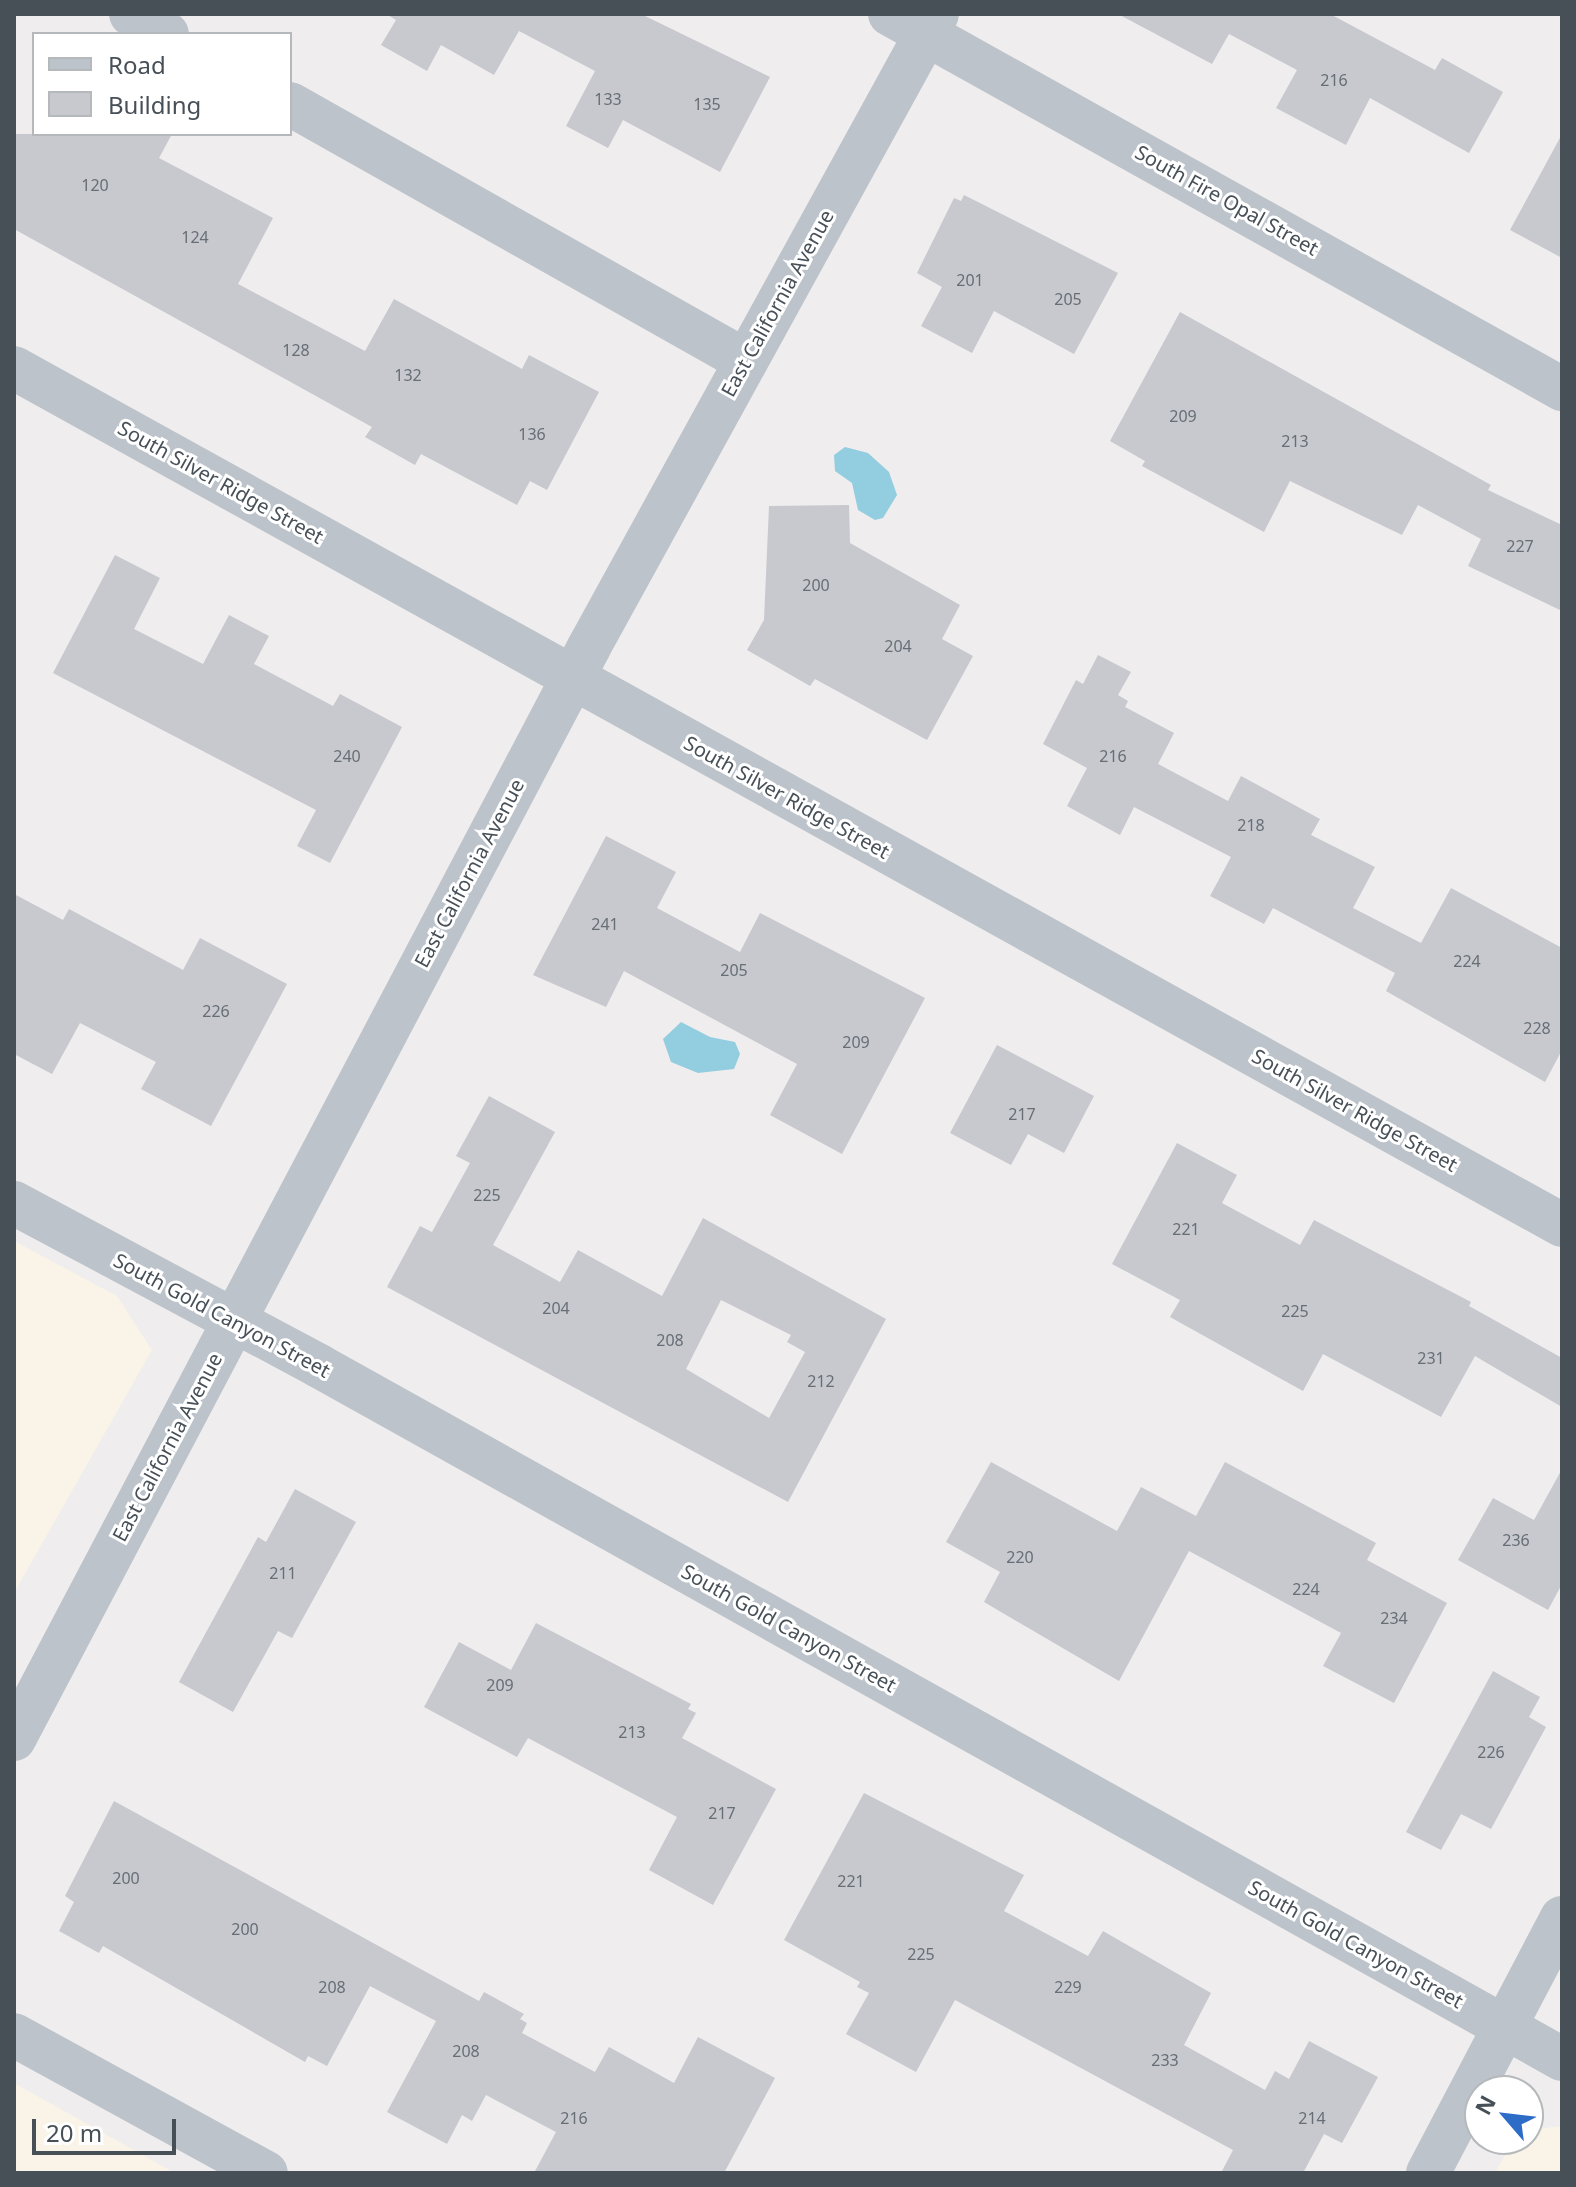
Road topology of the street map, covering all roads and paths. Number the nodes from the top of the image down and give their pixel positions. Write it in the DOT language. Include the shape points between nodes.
graph roads {
  1 [pos="131,14"];
  2 [pos="918,21"];
  3 [pos="163,32"];
  4 [pos="292,105"];
  5 [pos="746,361"];
  6 [pos="14,368"];
  7 [pos="1562,389"];
  8 [pos="572,680"];
  9 [pos="14,1203"];
  10 [pos="1562,1225"];
  11 [pos="231,1323"];
  12 [pos="14,1739"];
  13 [pos="1562,1918"];
  14 [pos="1505,2027"];
  15 [pos="14,2035"];
  16 [pos="1562,2059"];
  17 [pos="266,2173"];
  18 [pos="1428,2173"];
  1 -- 3 [label="street"];
  2 -- 5 [label="street, East California Avenue"];
  2 -- 7 [label="street, South Fire Opal Street"];
  4 -- 5 [label="street"];
  5 -- 8 [label="street, East California Avenue"];
  6 -- 8 [label="street, South Silver Ridge Street" via="532,653"];
  8 -- 10 [label="street, South Silver Ridge Street"];
  8 -- 11 [label="street, East California Avenue"];
  9 -- 11 [label="street, South Gold Canyon Street"];
  11 -- 12 [label="street, East California Avenue"];
  11 -- 14 [label="street, South Gold Canyon Street" via="319,1366"];
  13 -- 14 [label="street"];
  14 -- 16 [label="street, South Gold Canyon Street"];
  14 -- 18 [label="street"];
  15 -- 17 [label="street"];
}
